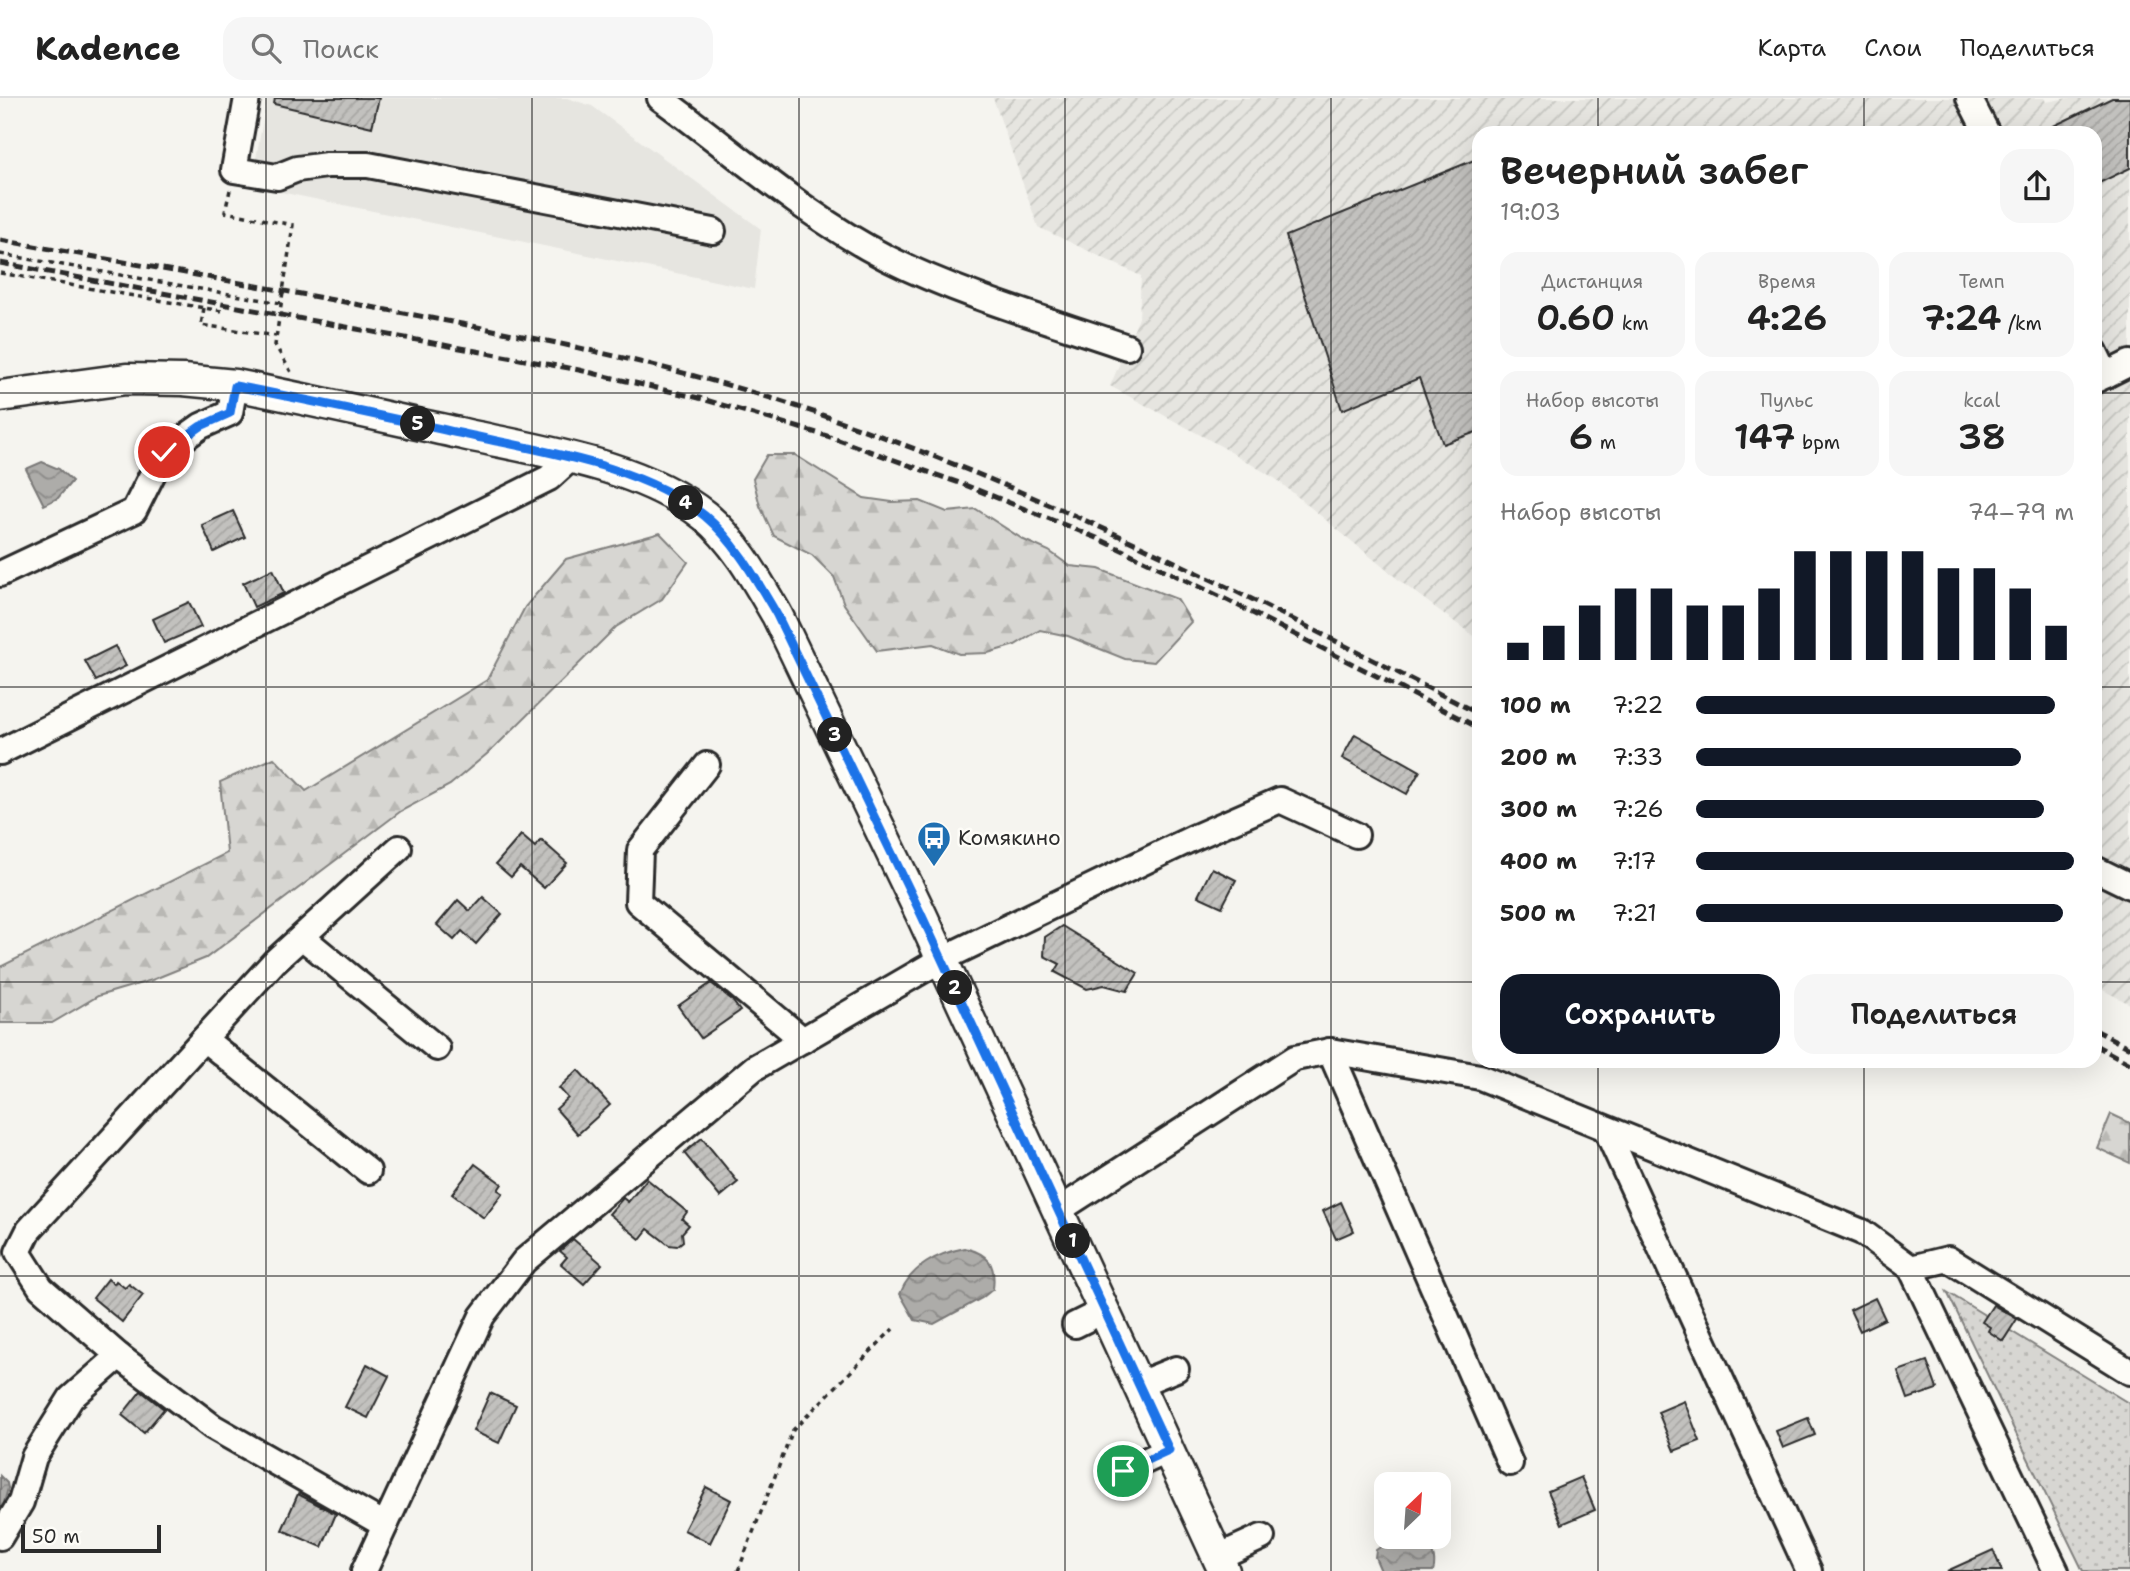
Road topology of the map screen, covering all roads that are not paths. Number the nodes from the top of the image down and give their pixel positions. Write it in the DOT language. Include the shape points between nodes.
graph roads {
  1 [pos="247,98"];
  2 [pos="660,98"];
  3 [pos="1969,98"];
  4 [pos="1983,126"];
  5 [pos="713,231"];
  6 [pos="1127,347"];
  7 [pos="2130,363"];
  8 [pos="2102,376"];
  9 [pos="235,386"];
  10 [pos="0,396"];
  11 [pos="570,458"];
  12 [pos="0,574"];
  13 [pos="0,752"];
  14 [pos="707,765"];
  15 [pos="1356,835"];
  16 [pos="399,848"];
  17 [pos="2102,872"];
  18 [pos="2130,886"];
  19 [pos="302,937"];
  20 [pos="942,959"];
  21 [pos="204,1039"];
  22 [pos="803,1040"];
  23 [pos="437,1048"];
  24 [pos="1330,1051"];
  25 [pos="1606,1129"];
  26 [pos="368,1171"];
  27 [pos="1059,1210"];
  28 [pos="1911,1268"];
  29 [pos="1105,1310"];
  30 [pos="1075,1325"];
  31 [pos="119,1356"];
  32 [pos="1176,1369"];
  33 [pos="2130,1372"];
  34 [pos="1139,1384"];
  35 [pos="1169,1450"];
  36 [pos="1510,1463"];
  37 [pos="1123,1471"];
  38 [pos="385,1525"];
  39 [pos="0,1537"];
  40 [pos="1262,1537"];
  41 [pos="1221,1567"];
  42 [pos="364,1571"];
  43 [pos="1809,1571"];
  44 [pos="2056,1571"];
  1 -- 5 [label="street" via="234,170 277,177 327,165 368,165"];
  2 -- 6 [label="street" via="801,206 886,257 928,277"];
  3 -- 4 [label="street"];
  7 -- 8 [label="street"];
  9 -- 10 [label="main road" via="126,379"];
  9 -- 11 [label="main road"];
  9 -- 12 [label="street" via="230,413 201,426 163,453 134,511"];
  11 -- 13 [label="street" via="549,478"];
  11 -- 20 [label="main road" via="680,498 706,517 752,573 777,615"];
  14 -- 22 [label="street" via="640,850 638,902"];
  15 -- 20 [label="street" via="1280,800"];
  16 -- 19 [label="street"];
  17 -- 18 [label="street"];
  19 -- 21 [label="street"];
  19 -- 23 [label="street"];
  20 -- 22 [label="street"];
  20 -- 27 [label="main road"];
  21 -- 26 [label="street"];
  21 -- 31 [label="street" via="29,1230 18,1252 41,1288"];
  22 -- 38 [label="street" via="754,1068 523,1261 482,1316"];
  24 -- 25 [label="street" via="1480,1077"];
  24 -- 27 [label="street" via="1295,1058"];
  24 -- 36 [label="street"];
  25 -- 28 [label="street" via="1862,1232"];
  25 -- 43 [label="street"];
  27 -- 29 [label="main road"];
  28 -- 33 [label="street" via="1948,1259"];
  28 -- 44 [label="street"];
  29 -- 30 [label="street"];
  29 -- 34 [label="main road"];
  31 -- 38 [label="street" via="213,1427"];
  31 -- 39 [label="street" via="72,1398 34,1457 21,1502"];
  32 -- 34 [label="street"];
  34 -- 35 [label="main road"];
  35 -- 37 [label="street"];
  35 -- 41 [label="main road"];
  38 -- 42 [label="street"];
  40 -- 41 [label="street"];
}
